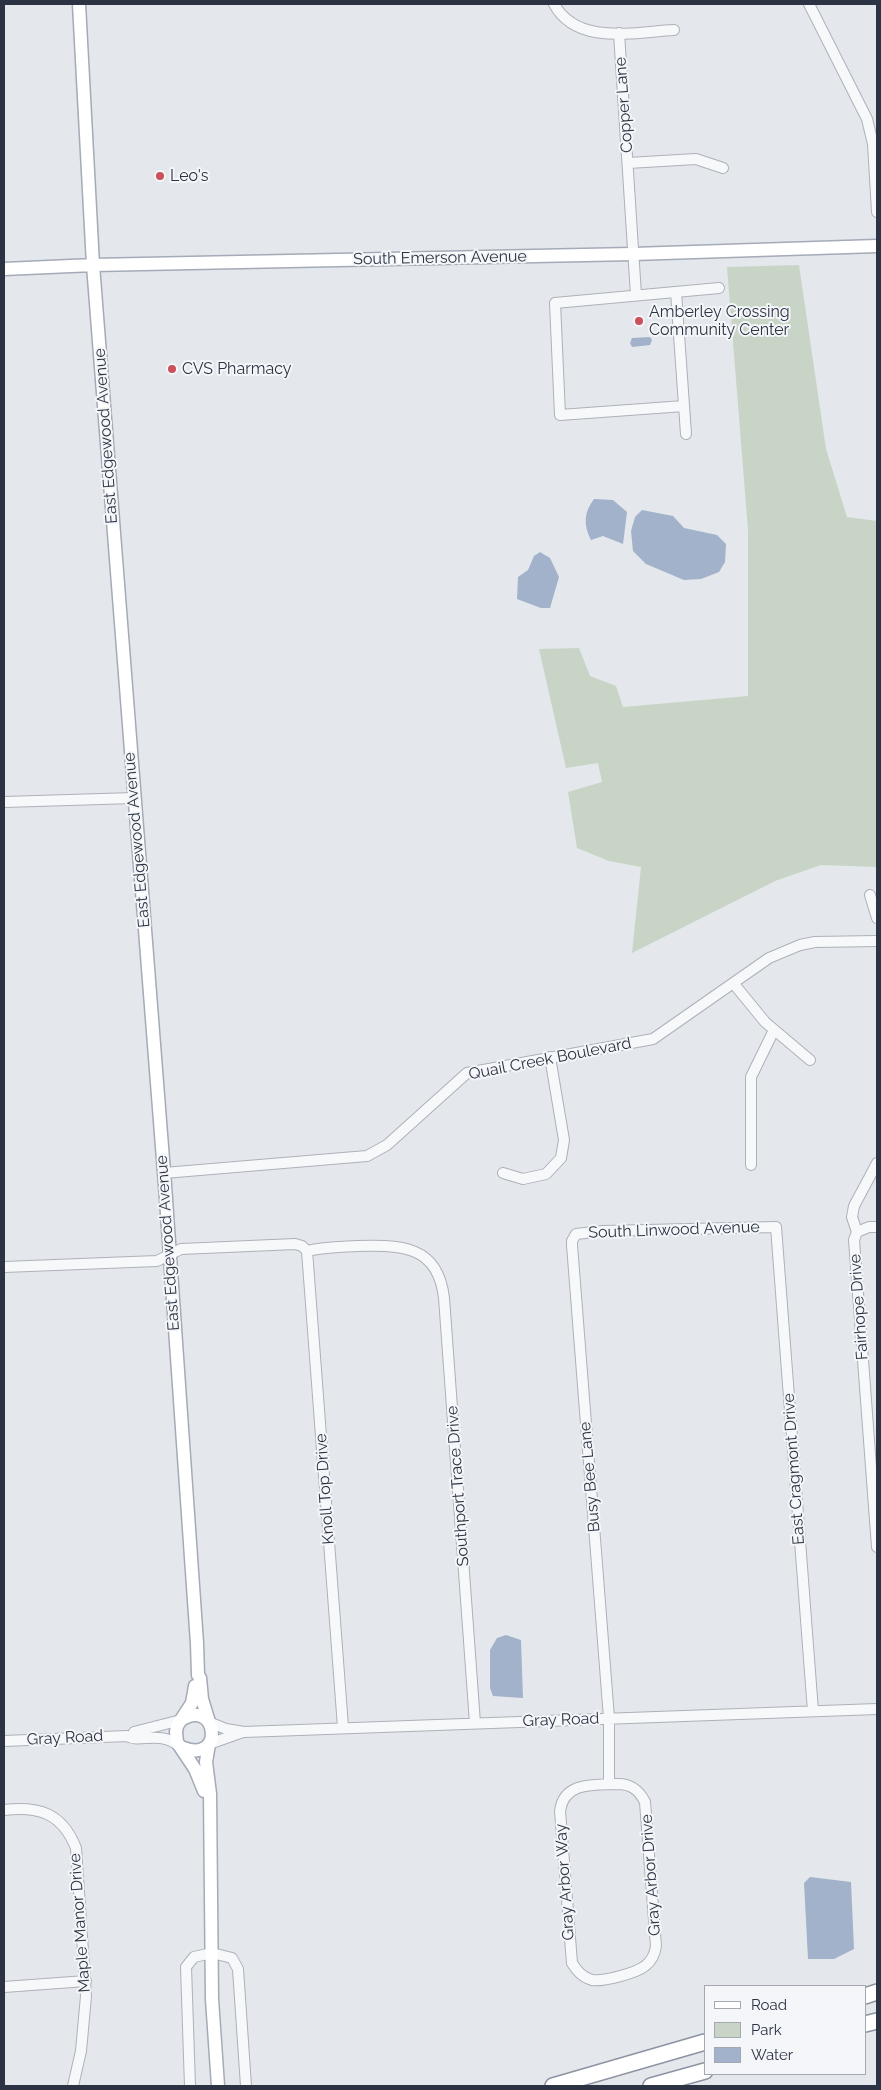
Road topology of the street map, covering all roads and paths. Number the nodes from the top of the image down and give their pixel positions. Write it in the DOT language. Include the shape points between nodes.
graph roads {
  1 [pos="78,4"];
  2 [pos="554,4"];
  3 [pos="809,4"];
  4 [pos="674,30"];
  5 [pos="619,33"];
  6 [pos="628,163"];
  7 [pos="724,168"];
  8 [pos="877,212"];
  9 [pos="877,246"];
  10 [pos="633,254"];
  11 [pos="93,265"];
  12 [pos="4,269"];
  13 [pos="719,288"];
  14 [pos="676,292"];
  15 [pos="636,295"];
  16 [pos="684,406"];
  17 [pos="686,434"];
  18 [pos="134,798"];
  19 [pos="4,802"];
  20 [pos="870,896"];
  21 [pos="877,918"];
  22 [pos="877,942"];
  23 [pos="734,984"];
  24 [pos="774,1030"];
  25 [pos="550,1057"];
  26 [pos="810,1060"];
  27 [pos="877,1164"];
  28 [pos="751,1165"];
  29 [pos="164,1173"];
  30 [pos="503,1173"];
  31 [pos="776,1227"];
  32 [pos="877,1227"];
  33 [pos="857,1232"];
  34 [pos="573,1237"];
  35 [pos="307,1251"];
  36 [pos="169,1255"];
  37 [pos="4,1267"];
  38 [pos="877,1547"];
  39 [pos="198,1676"];
  40 [pos="877,1709"];
  41 [pos="813,1711"];
  42 [pos="609,1718"];
  43 [pos="181,1720"];
  44 [pos="209,1722"];
  45 [pos="475,1723"];
  46 [pos="343,1727"];
  47 [pos="244,1732"];
  48 [pos="127,1736"];
  49 [pos="4,1741"];
  50 [pos="209,1744"];
  51 [pos="181,1748"];
  52 [pos="609,1784"];
  53 [pos="210,1802"];
  54 [pos="4,1810"];
  55 [pos="212,1953"];
  56 [pos="617,1976"];
  57 [pos="86,1981"];
  58 [pos="4,1987"];
  59 [pos="704,2042"];
  60 [pos="704,2071"];
  61 [pos="73,2086"];
  62 [pos="190,2086"];
  63 [pos="218,2086"];
  64 [pos="246,2086"];
  65 [pos="553,2086"];
  66 [pos="651,2086"];
  1 -- 11 [label="main road, East Edgewood Avenue"];
  2 -- 5 [label="street" via="567,21 583,30"];
  3 -- 8 [label="street" via="867,119 873,144"];
  4 -- 5 [label="street"];
  5 -- 6 [label="street, Copper Lane"];
  6 -- 7 [label="street" via="696,159"];
  6 -- 10 [label="street, Copper Lane"];
  9 -- 10 [label="main road, South Emerson Avenue"];
  10 -- 11 [label="main road, South Emerson Avenue"];
  10 -- 15 [label="street, Copper Lane"];
  11 -- 12 [label="main road, South Emerson Avenue"];
  11 -- 18 [label="main road, East Edgewood Avenue"];
  13 -- 14 [label="street"];
  14 -- 15 [label="street"];
  14 -- 16 [label="street"];
  15 -- 16 [label="street" via="555,303 560,415"];
  16 -- 17 [label="street"];
  18 -- 19 [label="street"];
  18 -- 29 [label="main road, East Edgewood Avenue"];
  20 -- 21 [label="street"];
  22 -- 23 [label="street, Quail Creek Boulevard" via="831,940 800,945 769,958"];
  23 -- 24 [label="street"];
  23 -- 25 [label="street, Quail Creek Boulevard" via="653,1039"];
  24 -- 26 [label="street"];
  24 -- 28 [label="street" via="751,1077"];
  25 -- 29 [label="street, Quail Creek Boulevard" via="467,1072 387,1145 367,1156"];
  25 -- 30 [label="street" via="564,1140 561,1158 546,1174 523,1178"];
  27 -- 33 [label="street, Fairhope Drive" via="854,1206 852,1217"];
  29 -- 36 [label="main road, East Edgewood Avenue"];
  31 -- 34 [label="street, South Linwood Avenue" via="604,1231 580,1233"];
  31 -- 41 [label="street, East Cragmont Drive"];
  32 -- 33 [label="street"];
  33 -- 38 [label="street, Fairhope Drive" via="854,1240"];
  34 -- 42 [label="street, Busy Bee Lane"];
  35 -- 36 [label="street" via="295,1244 180,1249"];
  35 -- 45 [label="street, Southport Trace Drive" via="388,1245 405,1247 422,1255 438,1274 443,1286"];
  35 -- 46 [label="street, Knoll Top Drive"];
  36 -- 37 [label="street" via="157,1261"];
  36 -- 39 [label="main road, East Edgewood Avenue"];
  39 -- 43 [label="main road, East Edgewood Avenue" via="192,1703"];
  39 -- 44 [label="main road, East Edgewood Avenue"];
  40 -- 41 [label="street, Gray Road"];
  41 -- 42 [label="street, Gray Road"];
  42 -- 45 [label="street, Gray Road"];
  42 -- 52 [label="street"];
  43 -- 44 [label="main road" via="198,1715"];
  43 -- 48 [label="street, Gray Road"];
  43 -- 51 [label="main road" via="176,1732"];
  44 -- 47 [label="street, Gray Road"];
  44 -- 50 [label="main road" via="213,1733"];
  45 -- 46 [label="street, Gray Road"];
  46 -- 47 [label="street, Gray Road"];
  47 -- 50 [label="street, Gray Road"];
  48 -- 49 [label="street, Gray Road"];
  48 -- 51 [label="street, Gray Road" via="161,1737"];
  50 -- 51 [label="main road" via="191,1752"];
  50 -- 53 [label="main road" via="206,1762"];
  51 -- 53 [label="main road"];
  52 -- 56 [label="street, Gray Arbor Drive" via="630,1786 645,1802 656,1942 653,1956 646,1965"];
  52 -- 56 [label="street, Gray Arbor Way" via="576,1788 563,1800 560,1815 572,1963 580,1974 591,1980"];
  53 -- 55 [label="main road"];
  54 -- 57 [label="street, Maple Manor Drive" via="28,1808 49,1814 66,1829 73,1841 77,1856"];
  55 -- 62 [label="street" via="194,1957 186,1967"];
  55 -- 63 [label="main road"];
  55 -- 64 [label="street" via="232,1958 238,1969"];
  57 -- 58 [label="street"];
  57 -- 61 [label="street, Maple Manor Drive" via="85,2025"];
  59 -- 65 [label="highway"];
  60 -- 66 [label="highway"];
}
